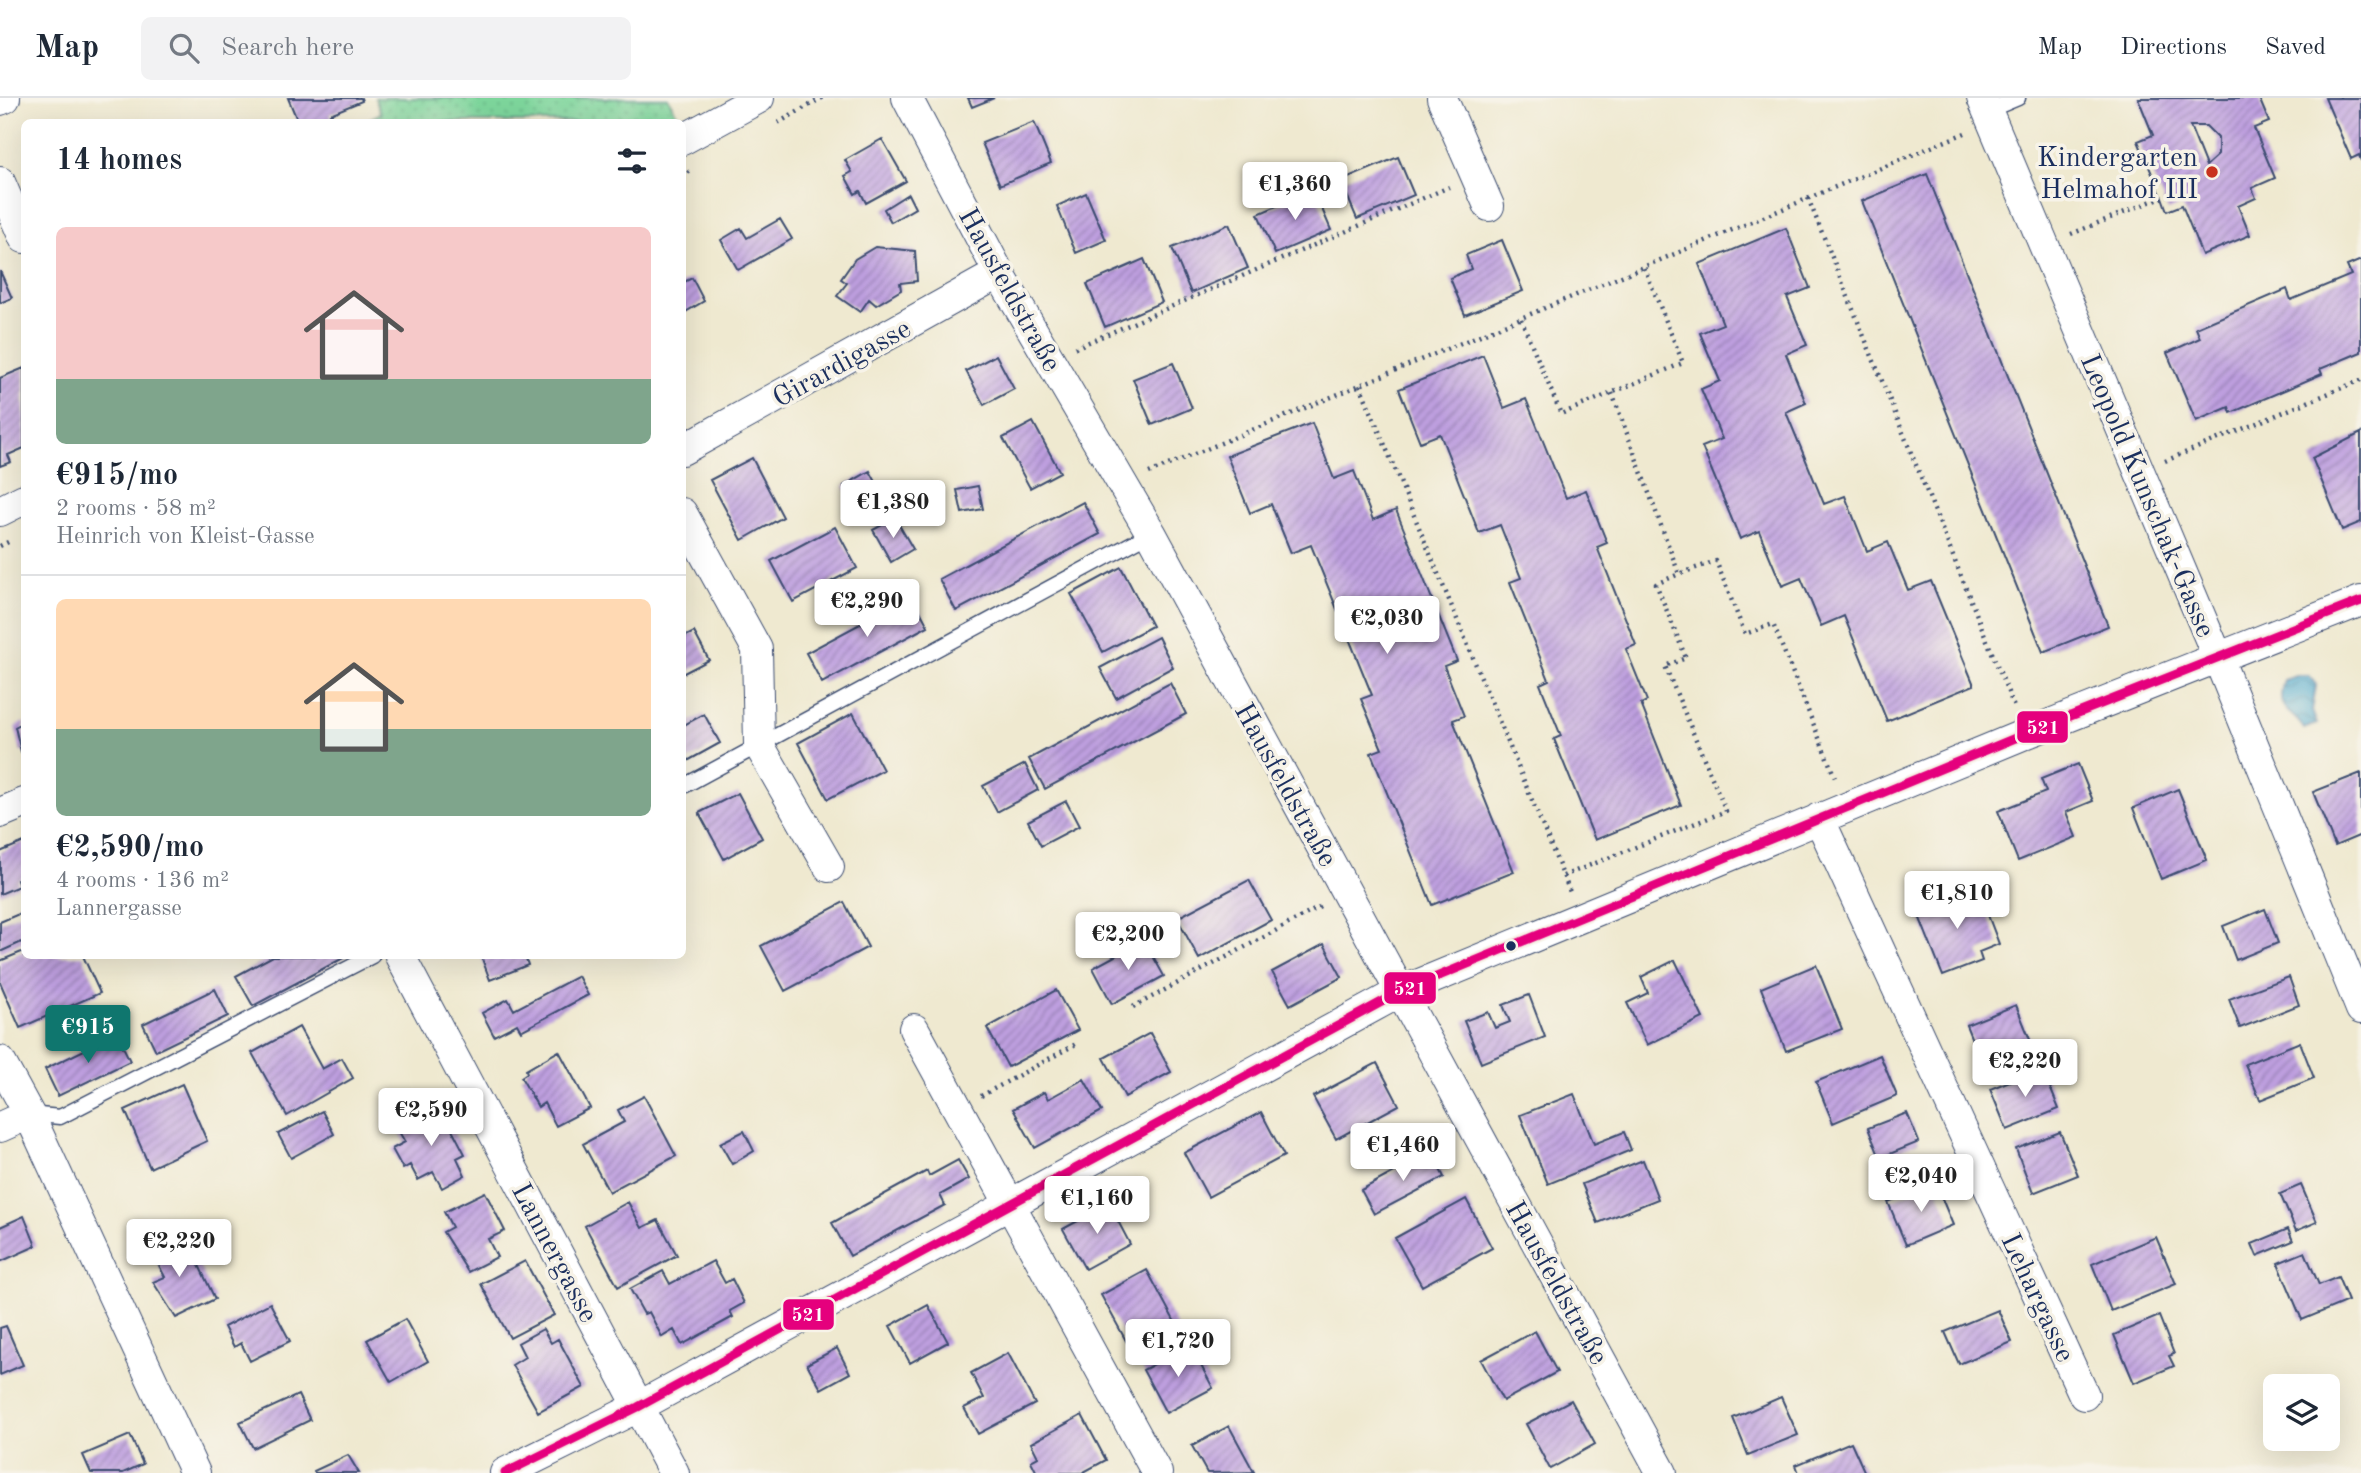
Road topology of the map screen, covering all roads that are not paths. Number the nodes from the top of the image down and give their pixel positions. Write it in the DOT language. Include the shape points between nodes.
graph roads {
  1 [pos="5,98"];
  2 [pos="759,98"];
  3 [pos="907,98"];
  4 [pos="1443,98"];
  5 [pos="2018,98"];
  6 [pos="0,100"];
  7 [pos="1987,110"];
  8 [pos="686,138"];
  9 [pos="0,182"];
  10 [pos="1489,206"];
  11 [pos="21,231"];
  12 [pos="999,273"];
  13 [pos="686,448"];
  14 [pos="21,501"];
  15 [pos="0,512"];
  16 [pos="686,520"];
  17 [pos="1151,533"];
  18 [pos="2361,601"];
  19 [pos="2218,658"];
  20 [pos="759,745"];
  21 [pos="686,785"];
  22 [pos="21,804"];
  23 [pos="0,813"];
  24 [pos="1819,818"];
  25 [pos="829,867"];
  26 [pos="366,959"];
  27 [pos="402,959"];
  28 [pos="1400,992"];
  29 [pos="2358,997"];
  30 [pos="914,1029"];
  31 [pos="0,1061"];
  32 [pos="29,1114"];
  33 [pos="0,1127"];
  34 [pos="1010,1204"];
  35 [pos="2084,1395"];
  36 [pos="638,1407"];
  37 [pos="195,1473"];
  38 [pos="505,1473"];
  39 [pos="674,1473"];
  40 [pos="1157,1473"];
  41 [pos="1662,1473"];
  1 -- 6 [label="street"];
  2 -- 8 [label="street"];
  3 -- 12 [label="street, Hausfeldstraße"];
  4 -- 10 [label="street"];
  5 -- 7 [label="lane"];
  7 -- 19 [label="street, Leopold Kunschak-Gasse"];
  9 -- 11 [label="street"];
  12 -- 13 [label="street, Girardigasse"];
  12 -- 17 [label="street, Hausfeldstraße"];
  14 -- 15 [label="street"];
  16 -- 20 [label="street" via="757,649"];
  17 -- 20 [label="lane"];
  17 -- 28 [label="street, Hausfeldstraße"];
  18 -- 19 [label="street"];
  19 -- 24 [label="street"];
  19 -- 29 [label="street, Leopold Kunschak-Gasse"];
  20 -- 21 [label="lane"];
  20 -- 25 [label="street"];
  22 -- 23 [label="street"];
  24 -- 28 [label="street"];
  24 -- 35 [label="street, Lehargasse"];
  26 -- 32 [label="lane" via="61,1117"];
  27 -- 36 [label="street, Lannergasse"];
  28 -- 34 [label="street"];
  28 -- 41 [label="street, Hausfeldstraße"];
  30 -- 34 [label="street"];
  31 -- 32 [label="street"];
  32 -- 33 [label="street"];
  32 -- 37 [label="street"];
  34 -- 36 [label="street"];
  34 -- 40 [label="street"];
  36 -- 38 [label="street"];
  36 -- 39 [label="street, Lannergasse"];
}
